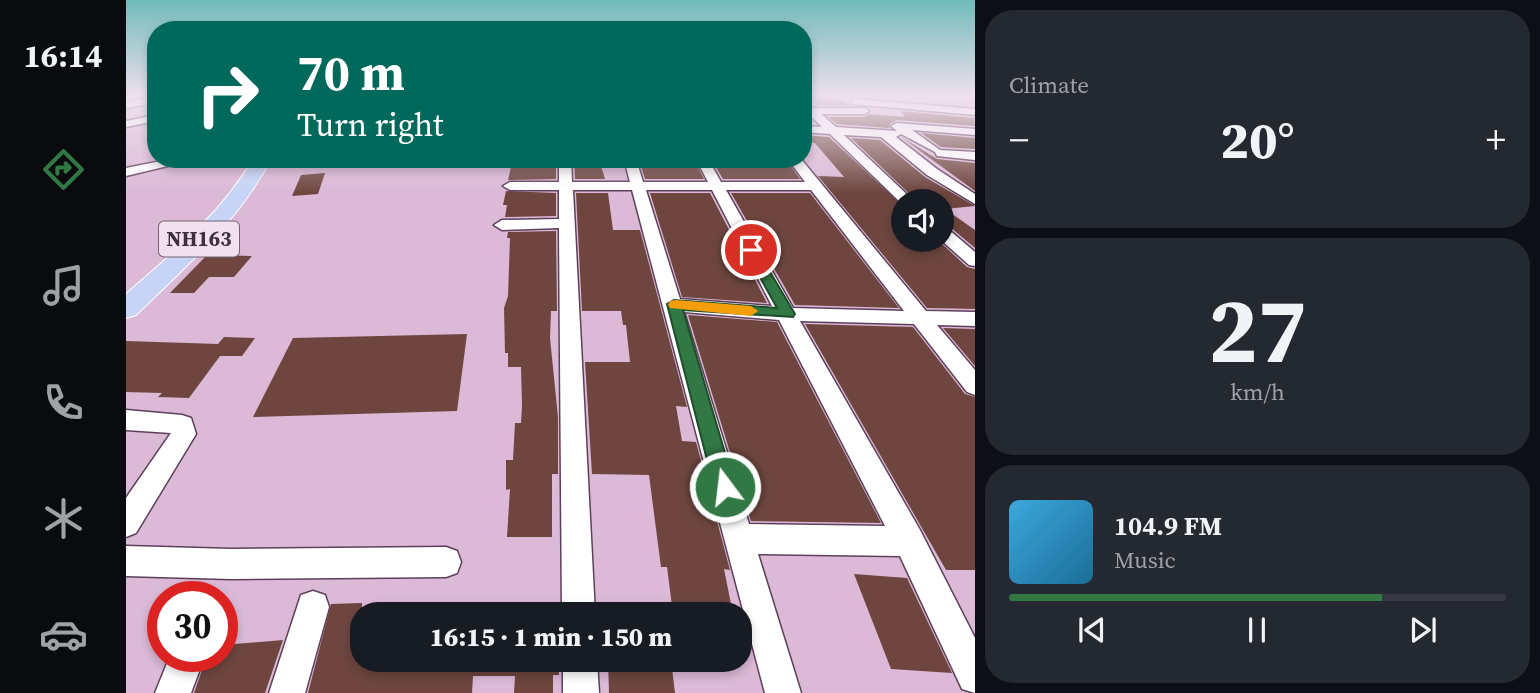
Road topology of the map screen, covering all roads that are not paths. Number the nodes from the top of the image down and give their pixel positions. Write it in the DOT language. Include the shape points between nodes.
graph roads {
  1 [pos="833,128"];
  2 [pos="901,128"];
  3 [pos="927,128"];
  4 [pos="812,130"];
  5 [pos="836,131"];
  6 [pos="975,132"];
  7 [pos="884,133"];
  8 [pos="898,134"];
  9 [pos="975,156"];
  10 [pos="147,168"];
  11 [pos="234,168"];
  12 [pos="258,168"];
  13 [pos="565,168"];
  14 [pos="632,168"];
  15 [pos="706,168"];
  16 [pos="801,168"];
  17 [pos="126,172"];
  18 [pos="636,184"];
  19 [pos="566,185"];
  20 [pos="510,186"];
  21 [pos="714,186"];
  22 [pos="815,187"];
  23 [pos="894,189"];
  24 [pos="975,200"];
  25 [pos="565,223"];
  26 [pos="502,225"];
  27 [pos="954,243"];
  28 [pos="975,261"];
  29 [pos="127,300"];
  30 [pos="674,304"];
  31 [pos="787,314"];
  32 [pos="919,318"];
  33 [pos="975,319"];
  34 [pos="975,386"];
  35 [pos="126,420"];
  36 [pos="126,523"];
  37 [pos="740,539"];
  38 [pos="909,541"];
  39 [pos="126,561"];
  40 [pos="446,562"];
  41 [pos="579,602"];
  42 [pos="313,607"];
  43 [pos="182,672"];
  44 [pos="580,672"];
  45 [pos="975,676"];
  46 [pos="173,693"];
  47 [pos="287,693"];
  48 [pos="581,693"];
  49 [pos="783,693"];
  1 -- 5 [label="street"];
  2 -- 9 [label="street" via="937,151"];
  3 -- 6 [label="street"];
  4 -- 5 [label="street"];
  5 -- 7 [label="street"];
  5 -- 23 [label="street"];
  7 -- 8 [label="street"];
  7 -- 24 [label="street"];
  10 -- 17 [label="street"];
  11 -- 29 [label="highway, NH163"];
  12 -- 29 [label="highway, NH163" via="216,223"];
  13 -- 19 [label="street"];
  14 -- 18 [label="street"];
  15 -- 21 [label="street"];
  16 -- 22 [label="street"];
  18 -- 19 [label="street"];
  18 -- 21 [label="street"];
  18 -- 30 [label="street"];
  19 -- 20 [label="street"];
  19 -- 25 [label="street"];
  21 -- 22 [label="street"];
  21 -- 31 [label="street"];
  22 -- 32 [label="street"];
  25 -- 26 [label="street"];
  25 -- 41 [label="street"];
  27 -- 28 [label="street"];
  30 -- 31 [label="street"];
  30 -- 37 [label="street"];
  31 -- 32 [label="street"];
  31 -- 38 [label="street"];
  32 -- 33 [label="street"];
  32 -- 34 [label="street"];
  35 -- 36 [label="street" via="182,425 184,434"];
  37 -- 38 [label="street"];
  37 -- 49 [label="street"];
  38 -- 45 [label="street"];
  39 -- 40 [label="street"];
  42 -- 47 [label="street"];
  43 -- 46 [label="street"];
  44 -- 48 [label="street"];
}
